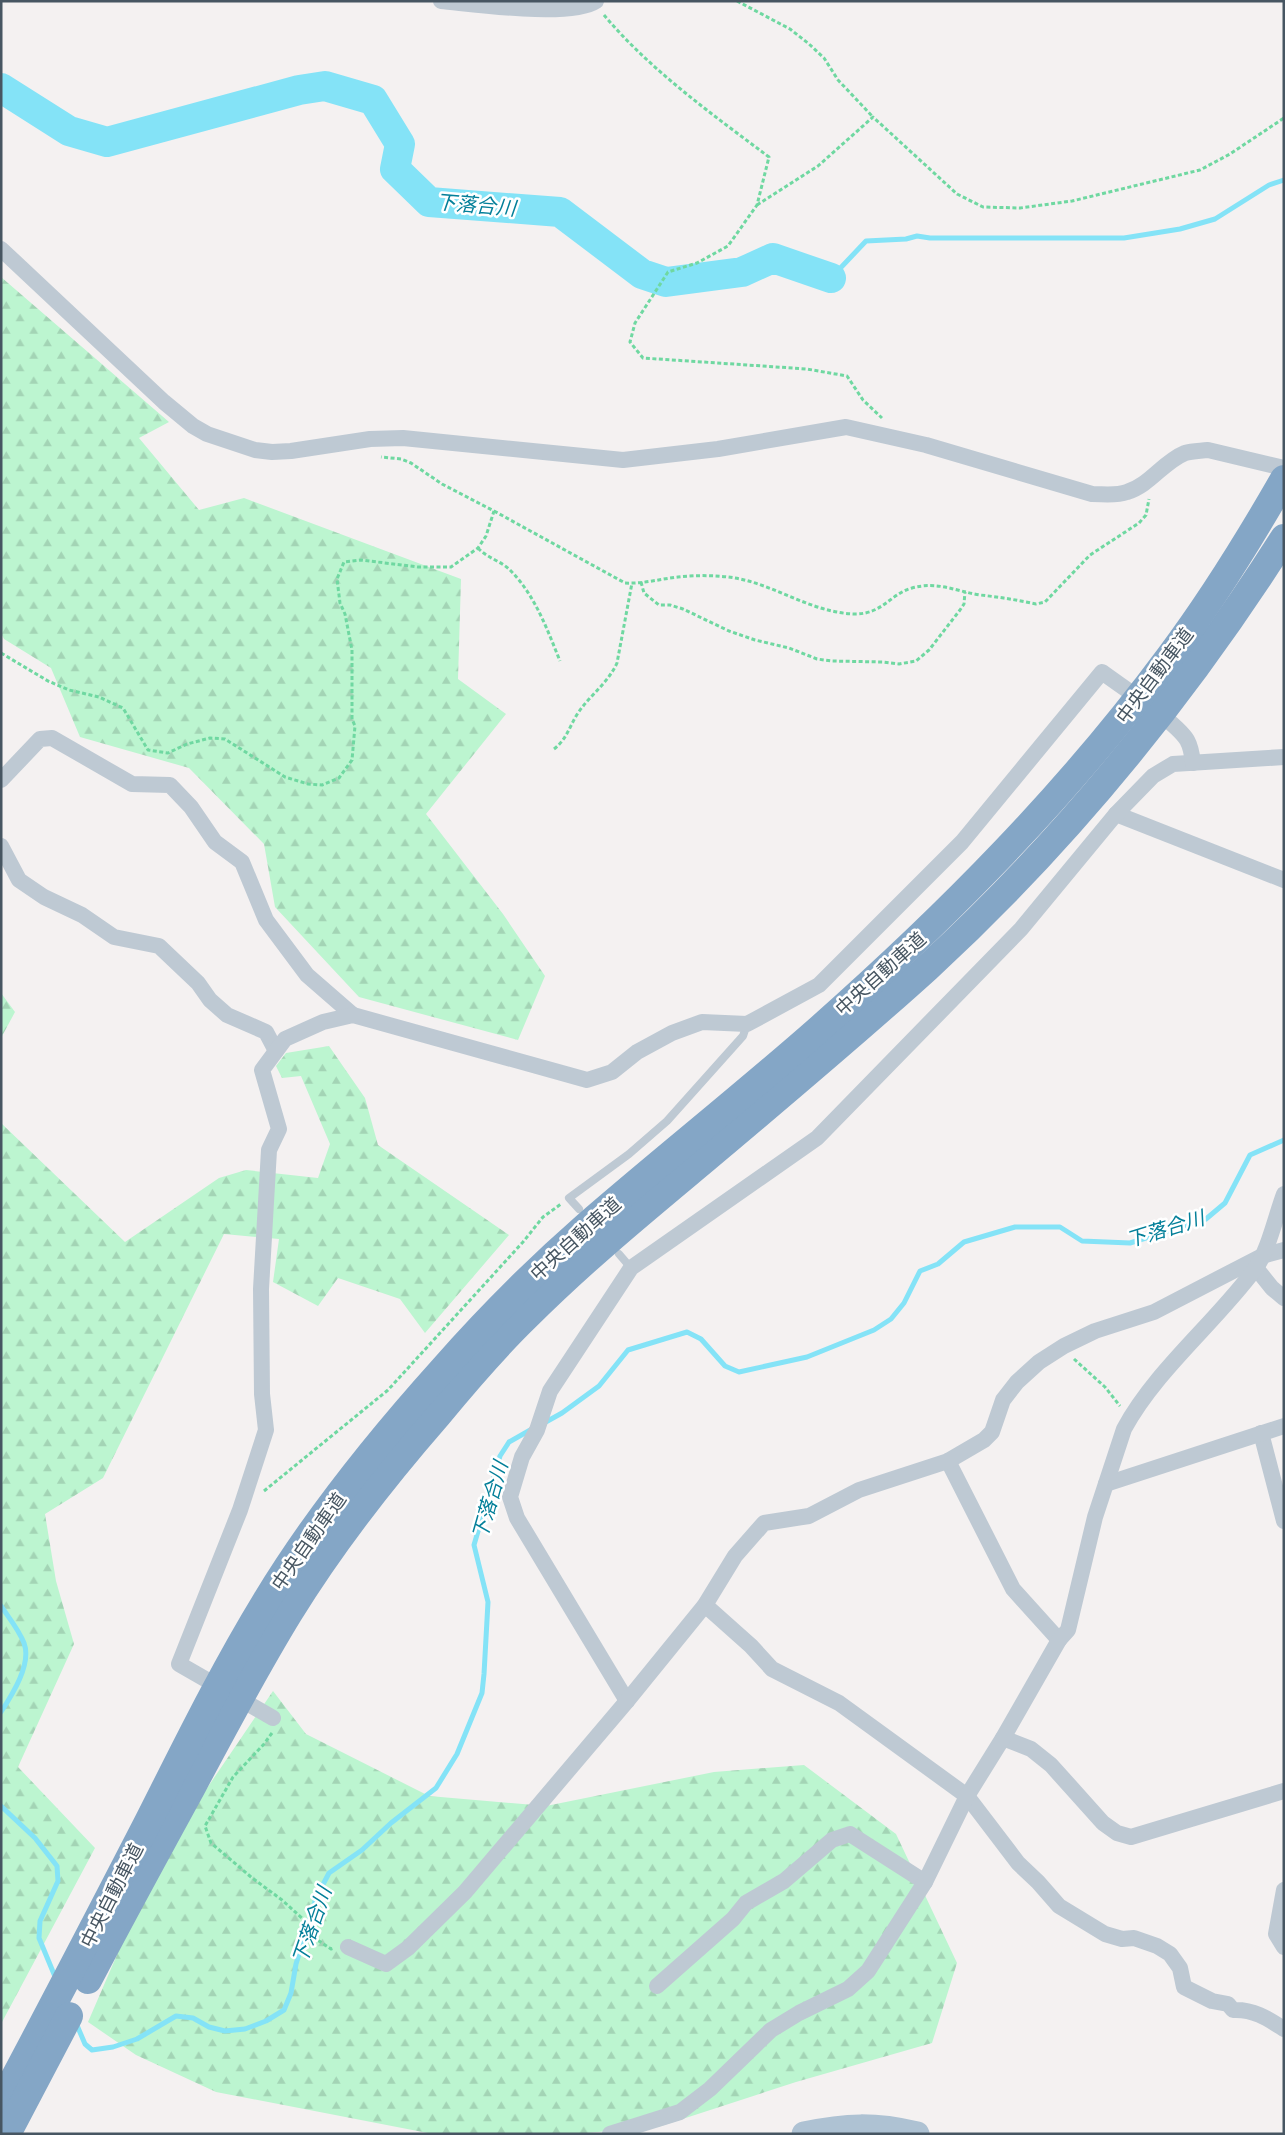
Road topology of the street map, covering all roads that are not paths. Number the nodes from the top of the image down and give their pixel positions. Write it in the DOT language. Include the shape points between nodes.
graph roads {
  1 [pos="441,1"];
  2 [pos="595,2"];
  3 [pos="1,249"];
  4 [pos="1284,468"];
  5 [pos="1284,479"];
  6 [pos="1284,538"];
  7 [pos="1284,757"];
  8 [pos="1192,762"];
  9 [pos="1,780"];
  10 [pos="1116,814"];
  11 [pos="1,846"];
  12 [pos="1284,880"];
  13 [pos="353,1015"];
  14 [pos="747,1024"];
  15 [pos="276,1051"];
  16 [pos="1284,1194"];
  17 [pos="579,1209"];
  18 [pos="1284,1250"];
  19 [pos="619,1254"];
  20 [pos="1259,1262"];
  21 [pos="631,1268"];
  22 [pos="1284,1298"];
  23 [pos="1284,1426"];
  24 [pos="1261,1434"];
  25 [pos="948,1461"];
  26 [pos="1106,1484"];
  27 [pos="1284,1521"];
  28 [pos="705,1605"];
  29 [pos="1059,1640"];
  30 [pos="627,1701"];
  31 [pos="273,1718"];
  32 [pos="1003,1738"];
  33 [pos="1284,1791"];
  34 [pos="967,1796"];
  35 [pos="925,1882"];
  36 [pos="1284,1890"];
  37 [pos="348,1947"];
  38 [pos="1284,1948"];
  39 [pos="87,1962"];
  40 [pos="657,1986"];
  41 [pos="1284,2029"];
  42 [pos="1,2103"];
  43 [pos="7,2134"];
  44 [pos="610,2134"];
  45 [pos="804,2134"];
  46 [pos="917,2134"];
  1 -- 2 [label="street" via="538,10 580,7"];
  3 -- 4 [label="street" via="193,426 255,450 291,451 370,439 403,438 622,460 718,449 846,427 926,445 1092,494 1127,492 1145,484 1184,454 1208,450"];
  5 -- 39 [label="highway, 中央自動車道" via="1220,586 1172,654 1048,806 913,944 815,1032 575,1236 443,1368 383,1440 321,1519 267,1599 208,1704"];
  6 -- 39 [label="highway, 中央自動車道" via="1194,672 1069,823 1002,894 929,965 598,1250 524,1319 402,1456 290,1611"];
  7 -- 8 [label="street"];
  8 -- 10 [label="street" via="1173,764 1153,776"];
  8 -- 14 [label="street" via="1187,739 1102,672 962,842 819,985"];
  9 -- 13 [label="street" via="40,739 52,738 132,784 170,785 191,807 215,842 242,862 266,920 307,975"];
  10 -- 12 [label="street"];
  10 -- 21 [label="street" via="1021,929 816,1138"];
  11 -- 15 [label="street" via="19,880 114,936 159,946 227,1015 266,1032"];
  13 -- 14 [label="street" via="587,1080 612,1072 637,1052 672,1033 702,1022"];
  13 -- 15 [label="street" via="323,1022 285,1039"];
  14 -- 17 [label="lane" via="743,1036 666,1121 629,1154 569,1198"];
  15 -- 31 [label="street" via="262,1070 280,1129 269,1150 261,1289 262,1394 266,1430 240,1510 178,1664"];
  16 -- 20 [label="street"];
  18 -- 20 [label="street"];
  19 -- 21 [label="lane"];
  20 -- 22 [label="street" via="1272,1288"];
  20 -- 25 [label="street" via="1154,1312 1095,1331 1064,1346 1017,1382 1003,1400 992,1432 984,1440"];
  20 -- 26 [label="street" via="1130,1418"];
  21 -- 30 [label="street" via="550,1391 540,1423 522,1457 510,1497 517,1518"];
  23 -- 24 [label="street"];
  24 -- 26 [label="street"];
  24 -- 27 [label="street"];
  25 -- 28 [label="street" via="859,1490 809,1516 764,1523 735,1556"];
  25 -- 29 [label="street" via="1013,1589"];
  26 -- 29 [label="street" via="1068,1630"];
  28 -- 30 [label="street"];
  28 -- 34 [label="street" via="772,1669 839,1703"];
  29 -- 32 [label="street"];
  30 -- 37 [label="street" via="465,1892 408,1948 386,1964"];
  32 -- 33 [label="street" via="1031,1749 1051,1765 1103,1823 1117,1833 1131,1837"];
  32 -- 34 [label="street"];
  34 -- 35 [label="street"];
  34 -- 41 [label="street" via="1018,1863 1058,1906 1105,1934 1122,1939 1134,1938 1157,1946 1170,1954 1180,1968 1184,1987 1228,2004 1233,2010 1246,2009 1259,2014"];
  35 -- 40 [label="street" via="850,1834 832,1840 784,1881 746,1903 733,1919"];
  35 -- 44 [label="street" via="868,1970 848,1989 771,2030 710,2089 680,2112"];
  36 -- 38 [label="street" via="1276,1934"];
  39 -- 42 [label="highway, 中央自動車道"];
  39 -- 43 [label="highway, 中央自動車道"];
  45 -- 46 [label="main road" via="836,2127 867,2126"];
}
